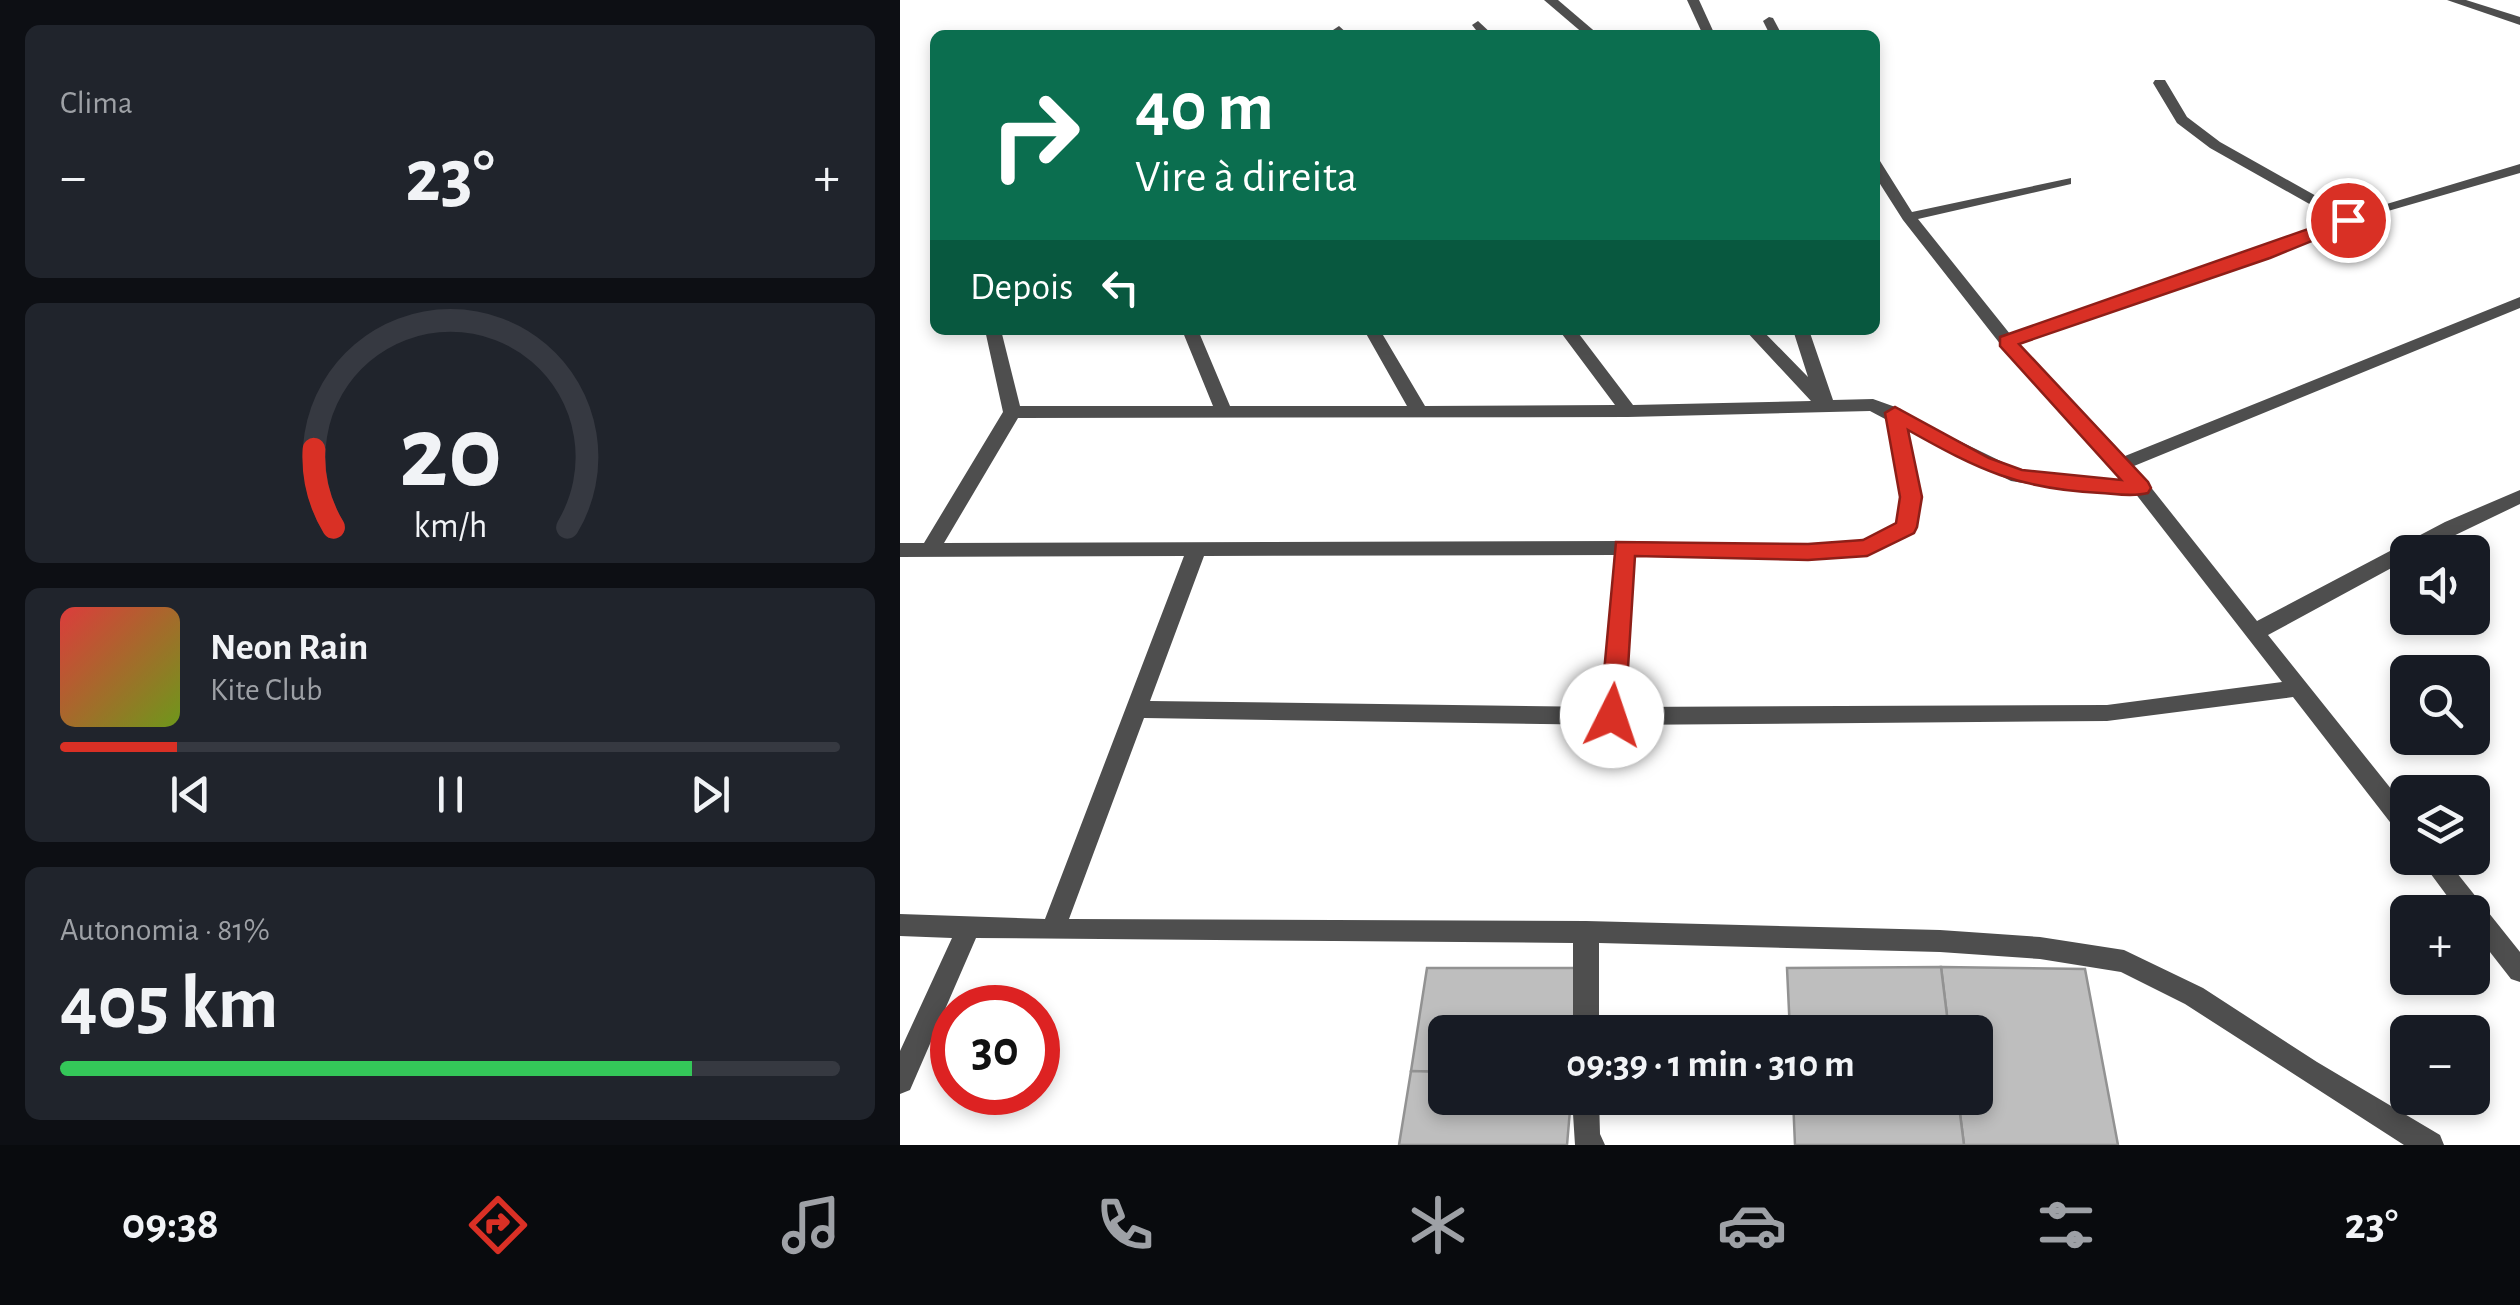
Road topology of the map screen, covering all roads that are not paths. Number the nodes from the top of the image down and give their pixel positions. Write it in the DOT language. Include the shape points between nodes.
graph roads {
  1 [pos="1550,0"];
  2 [pos="1693,0"];
  3 [pos="2453,0"];
  4 [pos="1769,21"];
  5 [pos="2520,21"];
  6 [pos="1587,30"];
  7 [pos="1706,30"];
  8 [pos="1774,30"];
  9 [pos="2160,83"];
  10 [pos="2520,168"];
  11 [pos="1880,173"];
  12 [pos="2066,181"];
  13 [pos="1880,200"];
  14 [pos="1896,200"];
  15 [pos="1908,217"];
  16 [pos="2348,220"];
  17 [pos="2520,302"];
  18 [pos="993,335"];
  19 [pos="1192,335"];
  20 [pos="1375,335"];
  21 [pos="1571,335"];
  22 [pos="1758,335"];
  23 [pos="1803,335"];
  24 [pos="2007,342"];
  25 [pos="1826,406"];
  26 [pos="1418,409"];
  27 [pos="1223,410"];
  28 [pos="1012,412"];
  29 [pos="1628,412"];
  30 [pos="1895,413"];
  31 [pos="2122,464"];
  32 [pos="2140,488"];
  33 [pos="2520,496"];
  34 [pos="931,548"];
  35 [pos="1624,548"];
  36 [pos="900,550"];
  37 [pos="1196,551"];
  38 [pos="2254,632"];
  39 [pos="2295,689"];
  40 [pos="1136,709"];
  41 [pos="1612,716"];
  42 [pos="2390,806"];
  43 [pos="2444,875"];
  44 [pos="900,925"];
  45 [pos="970,927"];
  46 [pos="1053,930"];
  47 [pos="1586,932"];
  48 [pos="2520,971"];
  49 [pos="1586,1015"];
  50 [pos="900,1081"];
  51 [pos="1586,1115"];
  52 [pos="1591,1145"];
  53 [pos="2430,1145"];
  1 -- 6 [label="street"];
  2 -- 7 [label="street"];
  3 -- 5 [label="street"];
  4 -- 8 [label="street"];
  9 -- 16 [label="street" via="2182,120 2215,145"];
  10 -- 16 [label="street"];
  11 -- 14 [label="street"];
  12 -- 15 [label="street"];
  13 -- 14 [label="street"];
  14 -- 15 [label="street"];
  15 -- 24 [label="street"];
  16 -- 24 [label="street"];
  17 -- 31 [label="street"];
  18 -- 28 [label="street"];
  19 -- 27 [label="street"];
  20 -- 26 [label="street"];
  21 -- 29 [label="street"];
  22 -- 25 [label="street"];
  23 -- 25 [label="street"];
  24 -- 31 [label="street"];
  25 -- 29 [label="street"];
  25 -- 30 [label="street" via="1873,405"];
  26 -- 27 [label="street"];
  26 -- 29 [label="street"];
  27 -- 28 [label="street"];
  28 -- 34 [label="street"];
  30 -- 32 [label="street" via="2018,477"];
  30 -- 35 [label="street" via="1911,497 1906,527 1867,548"];
  31 -- 32 [label="street"];
  32 -- 38 [label="street"];
  33 -- 38 [label="street"];
  34 -- 36 [label="street"];
  34 -- 37 [label="street"];
  35 -- 37 [label="street"];
  35 -- 41 [label="street"];
  37 -- 40 [label="street"];
  38 -- 39 [label="street"];
  39 -- 41 [label="street" via="2106,714"];
  39 -- 42 [label="street"];
  40 -- 41 [label="street"];
  40 -- 46 [label="street"];
  43 -- 48 [label="street"];
  44 -- 45 [label="street"];
  45 -- 46 [label="street"];
  45 -- 50 [label="street"];
  46 -- 47 [label="street"];
  47 -- 49 [label="street"];
  47 -- 53 [label="street" via="1940,941 2124,960 2194,996"];
  51 -- 52 [label="street"];
}
